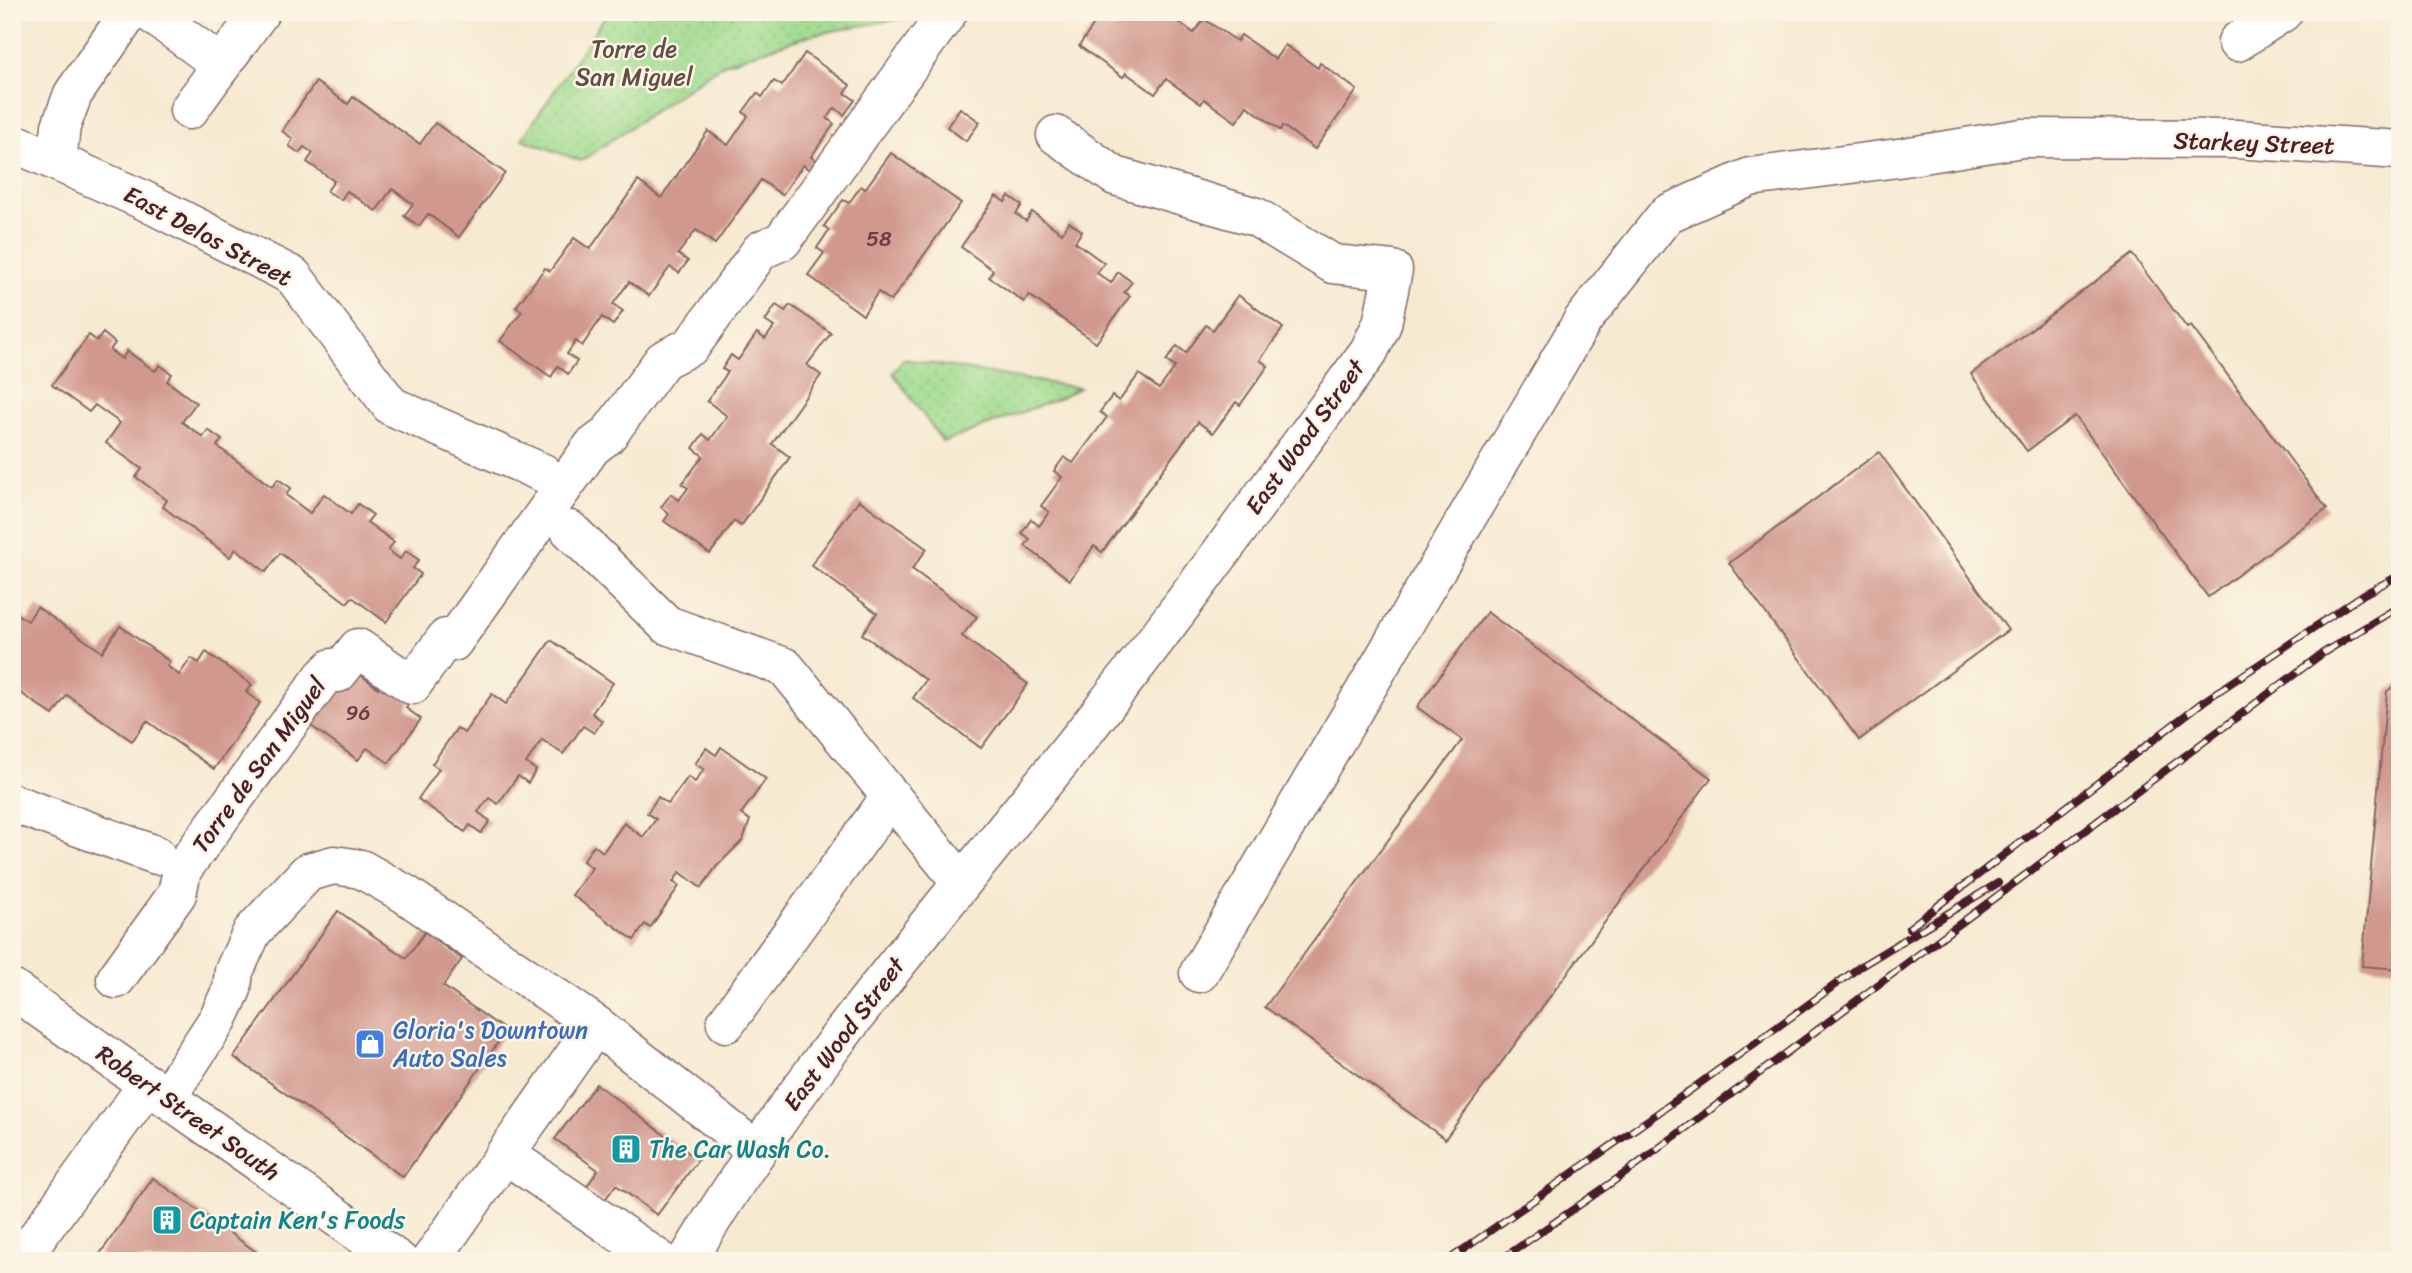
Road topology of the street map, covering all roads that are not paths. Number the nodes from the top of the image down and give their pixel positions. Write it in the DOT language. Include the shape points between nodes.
graph roads {
  1 [pos="130,12"];
  2 [pos="149,12"];
  3 [pos="260,12"];
  4 [pos="948,12"];
  5 [pos="2283,12"];
  6 [pos="2237,42"];
  7 [pos="222,65"];
  8 [pos="189,110"];
  9 [pos="1056,135"];
  10 [pos="12,142"];
  11 [pos="2400,150"];
  12 [pos="57,161"];
  13 [pos="543,473"];
  14 [pos="570,530"];
  15 [pos="891,796"];
  16 [pos="12,803"];
  17 [pos="156,855"];
  18 [pos="961,881"];
  19 [pos="1199,973"];
  20 [pos="116,979"];
  21 [pos="12,989"];
  22 [pos="726,1023"];
  23 [pos="596,1025"];
  24 [pos="158,1091"];
  25 [pos="757,1151"];
  26 [pos="505,1154"];
  27 [pos="20,1261"];
  28 [pos="399,1261"];
  29 [pos="430,1261"];
  30 [pos="661,1261"];
  31 [pos="687,1261"];
  1 -- 12 [label="street" via="72,94 61,126"];
  2 -- 7 [label="street"];
  3 -- 7 [label="street"];
  4 -- 20 [label="street, Torre de San Miguel" via="782,241 761,250 691,346 663,360 608,435 592,447 453,642 446,638 412,685 358,648 338,673 332,668 323,677 182,870 177,894"];
  5 -- 6 [label="street"];
  7 -- 8 [label="street"];
  9 -- 18 [label="street, East Wood Street" via="1115,176 1256,218 1333,264 1393,270 1382,324 1369,351 1116,691"];
  10 -- 12 [label="street, East Delos Street"];
  11 -- 19 [label="street, Starkey Street" via="2236,139 2022,138 1750,177 1667,214 1583,320"];
  12 -- 13 [label="street, East Delos Street" via="293,276 391,406"];
  14 -- 15 [label="street" via="667,625 785,667"];
  15 -- 18 [label="street"];
  15 -- 22 [label="street"];
  16 -- 17 [label="street"];
  18 -- 25 [label="street, East Wood Street" via="878,985"];
  21 -- 24 [label="street, Robert Street South"];
  23 -- 24 [label="street" via="405,894 360,869 334,865 308,872 252,932 218,1019"];
  23 -- 25 [label="street"];
  23 -- 26 [label="street"];
  24 -- 27 [label="street"];
  24 -- 28 [label="street, Robert Street South"];
  25 -- 31 [label="street, East Wood Street"];
  26 -- 29 [label="street"];
  26 -- 30 [label="street"];
}
